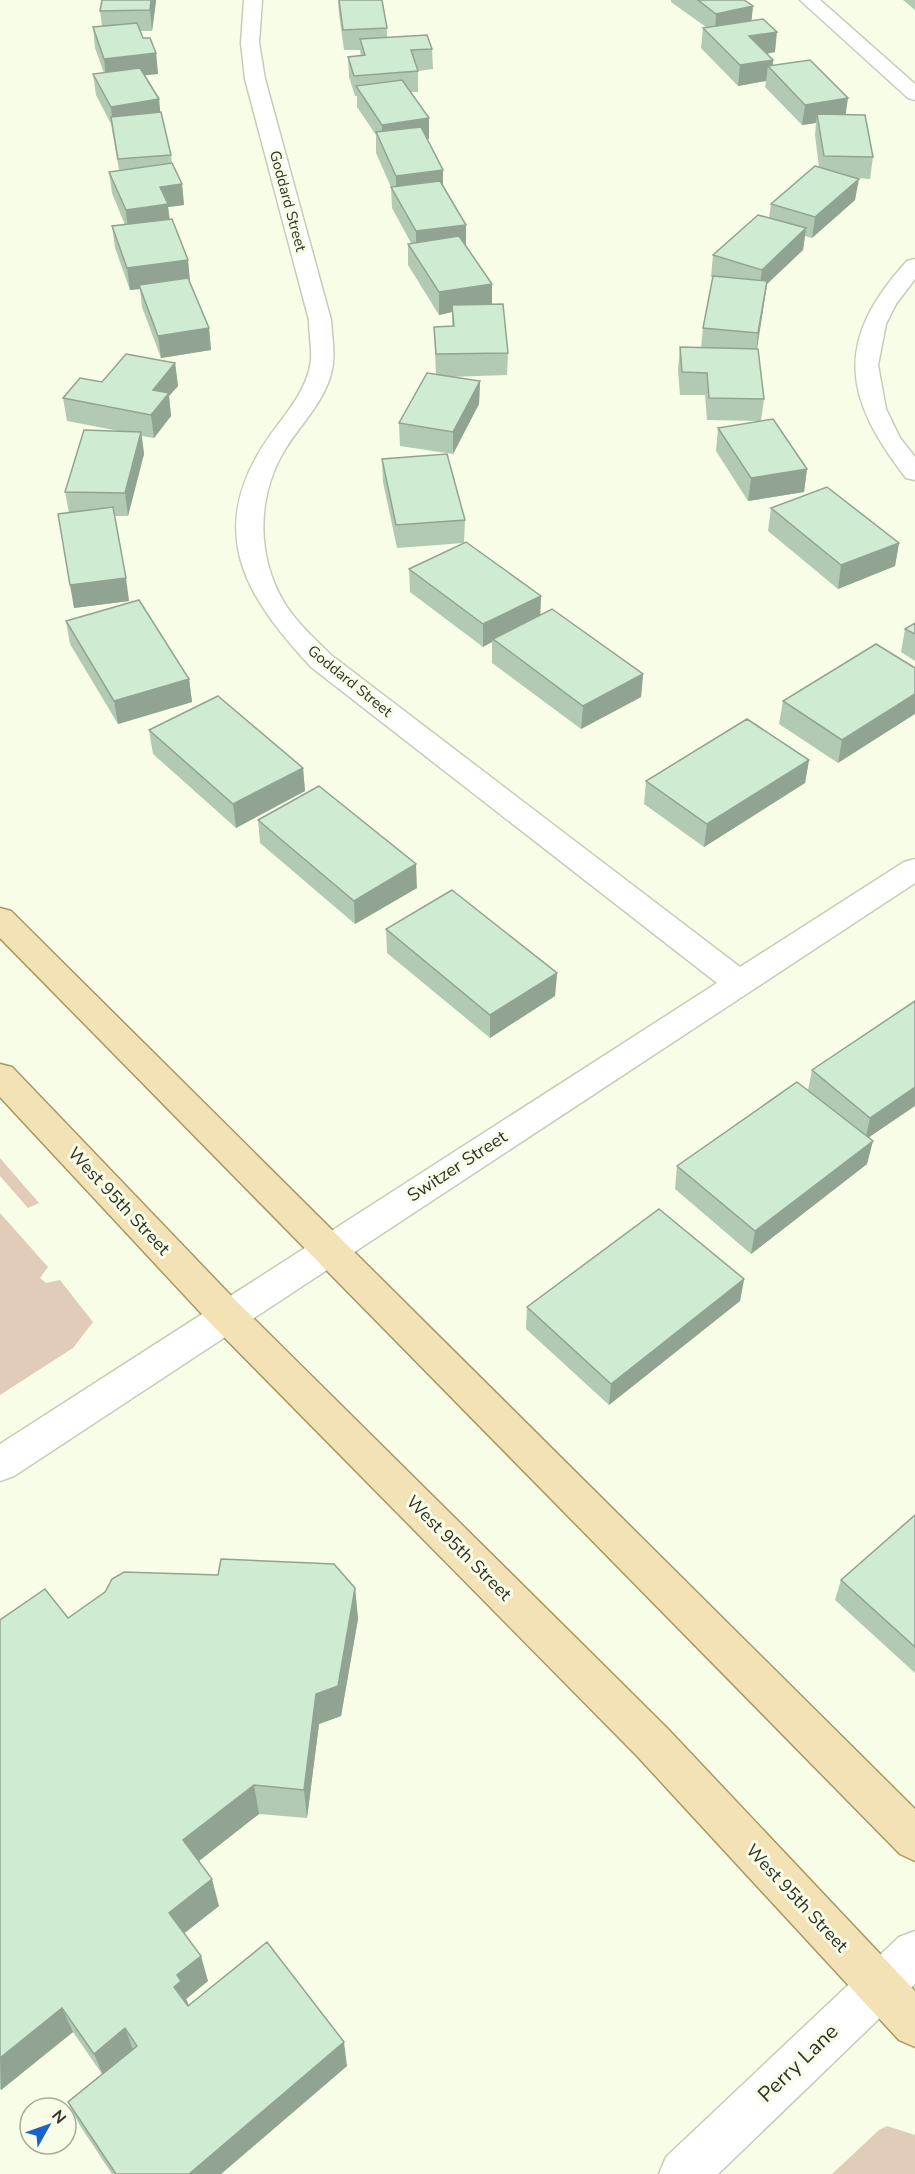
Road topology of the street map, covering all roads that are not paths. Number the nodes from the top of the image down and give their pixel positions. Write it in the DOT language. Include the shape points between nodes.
graph roads {
  1 [pos="253,0"];
  2 [pos="809,0"];
  3 [pos="915,94"];
  4 [pos="915,266"];
  5 [pos="915,473"];
  6 [pos="915,869"];
  7 [pos="0,919"];
  8 [pos="740,984"];
  9 [pos="0,1076"];
  10 [pos="327,1250"];
  11 [pos="226,1315"];
  12 [pos="0,1464"];
  13 [pos="915,1839"];
  14 [pos="915,1953"];
  15 [pos="879,1986"];
  16 [pos="915,2024"];
  17 [pos="683,2174"];
  1 -- 8 [label="street, Goddard Street" via="250,44 255,79 320,320 322,362 302,408 269,456 252,494 248,534 260,579 285,624 321,661"];
  2 -- 3 [label="street"];
  4 -- 5 [label="street" via="893,288 874,322 866,354 875,412"];
  6 -- 8 [label="street, Switzer Street"];
  7 -- 10 [label="main road"];
  8 -- 10 [label="street, Switzer Street"];
  9 -- 11 [label="main road, West 95th Street"];
  10 -- 11 [label="street, Switzer Street"];
  10 -- 13 [label="main road"];
  11 -- 12 [label="street, Switzer Street"];
  11 -- 15 [label="main road, West 95th Street" via="652,1742"];
  14 -- 15 [label="street, Perry Lane"];
  15 -- 16 [label="main road, West 95th Street"];
  15 -- 17 [label="street, Perry Lane"];
}
